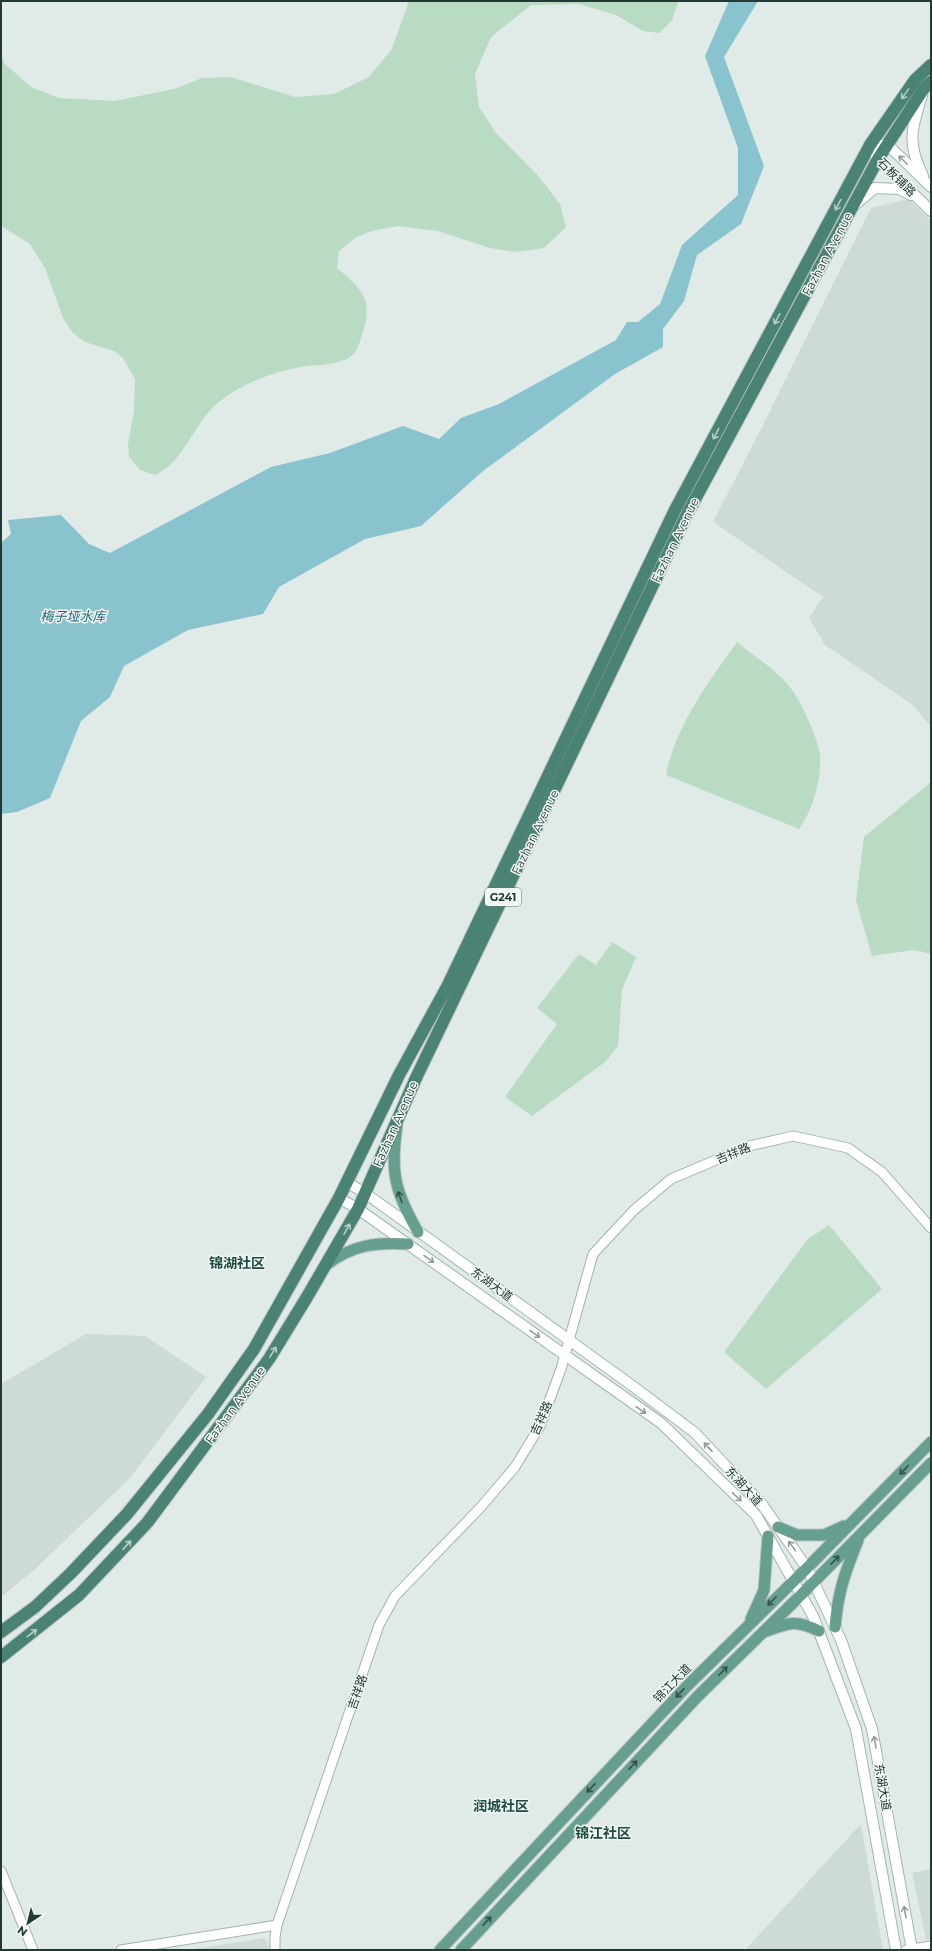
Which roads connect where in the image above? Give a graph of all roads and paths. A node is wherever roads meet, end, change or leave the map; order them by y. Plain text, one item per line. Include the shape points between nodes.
1 (931, 65) edge
2 (928, 85) edge
3 (870, 145) junction
4 (888, 145) junction
5 (878, 159) junction
6 (929, 185) edge
7 (917, 198) junction
8 (851, 210) junction
9 (931, 211) edge
10 (398, 1119) junction
11 (346, 1182) junction
12 (365, 1193) junction
13 (339, 1198) junction
14 (358, 1209) junction
15 (931, 1228) edge
16 (418, 1232) junction
17 (408, 1244) junction
18 (326, 1265) junction
19 (569, 1339) junction
20 (564, 1355) junction
21 (931, 1442) edge
22 (931, 1463) edge
23 (852, 1522) junction
24 (778, 1527) junction
25 (861, 1533) junction
26 (768, 1536) junction
27 (807, 1568) junction
28 (793, 1580) junction
29 (814, 1582) junction
30 (802, 1595) junction
31 (748, 1624) junction
32 (835, 1627) junction
33 (819, 1631) junction
34 (1, 1632) edge
35 (761, 1633) junction
36 (1, 1657) edge
37 (1, 1871) edge
38 (277, 1925) junction
39 (931, 1946) edge
40 (32, 1950) edge
41 (121, 1950) edge
42 (275, 1950) edge
43 (440, 1950) edge
44 (461, 1950) edge
45 (896, 1950) edge
46 (910, 1950) edge

1 -> 3 highway, Fazhan Avenue / G241 via 915,80
2 - 4 highway, Fazhan Avenue / G241
2 - 6 main road via 914,125 912,143 914,157
3 - 4 main road, 石板铺路
3 - 5 main road, 石板铺路
3 -> 11 highway, Fazhan Avenue / G241 via 675,510 448,985 399,1075
4 - 5 highway, Fazhan Avenue / G241
6 -> 4 main road, 石板铺路
5 - 7 main road, 石板铺路
5 - 8 highway, Fazhan Avenue / G241
7 - 8 main road via 899,189 875,188 862,197
7 - 9 main road, 石板铺路
8 - 10 highway, Fazhan Avenue / G241 via 686,516
10 - 12 highway, Fazhan Avenue / G241
16 -> 10 main road via 404,1207 395,1182 393,1154
11 - 12 main road, 东湖大道
11 - 13 highway, Fazhan Avenue / G241
12 - 14 highway, Fazhan Avenue / G241
12 - 16 main road, 东湖大道
13 - 14 main road, 东湖大道
13 - 34 highway, Fazhan Avenue / G241 via 254,1349 208,1414 122,1519 71,1573 35,1607
14 - 17 main road, 东湖大道
18 -> 14 highway, Fazhan Avenue / G241
15 - 19 street, 吉祥路 via 882,1172 848,1148 793,1136 749,1146 671,1179 634,1210 593,1254
16 - 19 main road, 东湖大道
17 - 18 main road via 368,1245 340,1254
17 -> 20 main road, 东湖大道
36 -> 18 highway, Fazhan Avenue / G241 via 78,1595 147,1523 269,1359
19 - 20 street, 吉祥路
24 -> 19 main road, 东湖大道 via 761,1503 694,1432
20 -> 26 main road, 东湖大道 via 661,1424 756,1515
20 - 38 street, 吉祥路 via 540,1426 515,1467 480,1508 395,1596 379,1625
21 -> 23 main road, 锦江大道
22 - 25 main road
23 - 24 main road via 824,1535 796,1535
23 - 27 main road, 锦江大道
27 -> 24 main road, 东湖大道
29 -> 25 main road
25 - 32 main road via 841,1584
26 - 28 main road, 东湖大道
26 - 31 main road via 764,1590
27 - 28 main road, 锦江大道
27 - 29 main road, 东湖大道
28 - 30 main road, 东湖大道
28 -> 31 main road, 锦江大道
29 - 30 main road
29 - 32 main road, 东湖大道
30 - 33 main road, 东湖大道
30 - 35 main road
31 -> 43 main road, 锦江大道
46 -> 32 main road, 东湖大道 via 872,1729
33 - 35 main road via 804,1624 787,1623
33 - 45 main road, 东湖大道 via 856,1729
44 -> 35 main road via 698,1696
37 - 40 street
38 - 41 street
38 - 42 street, 吉祥路 via 274,1937
39 - 46 street

